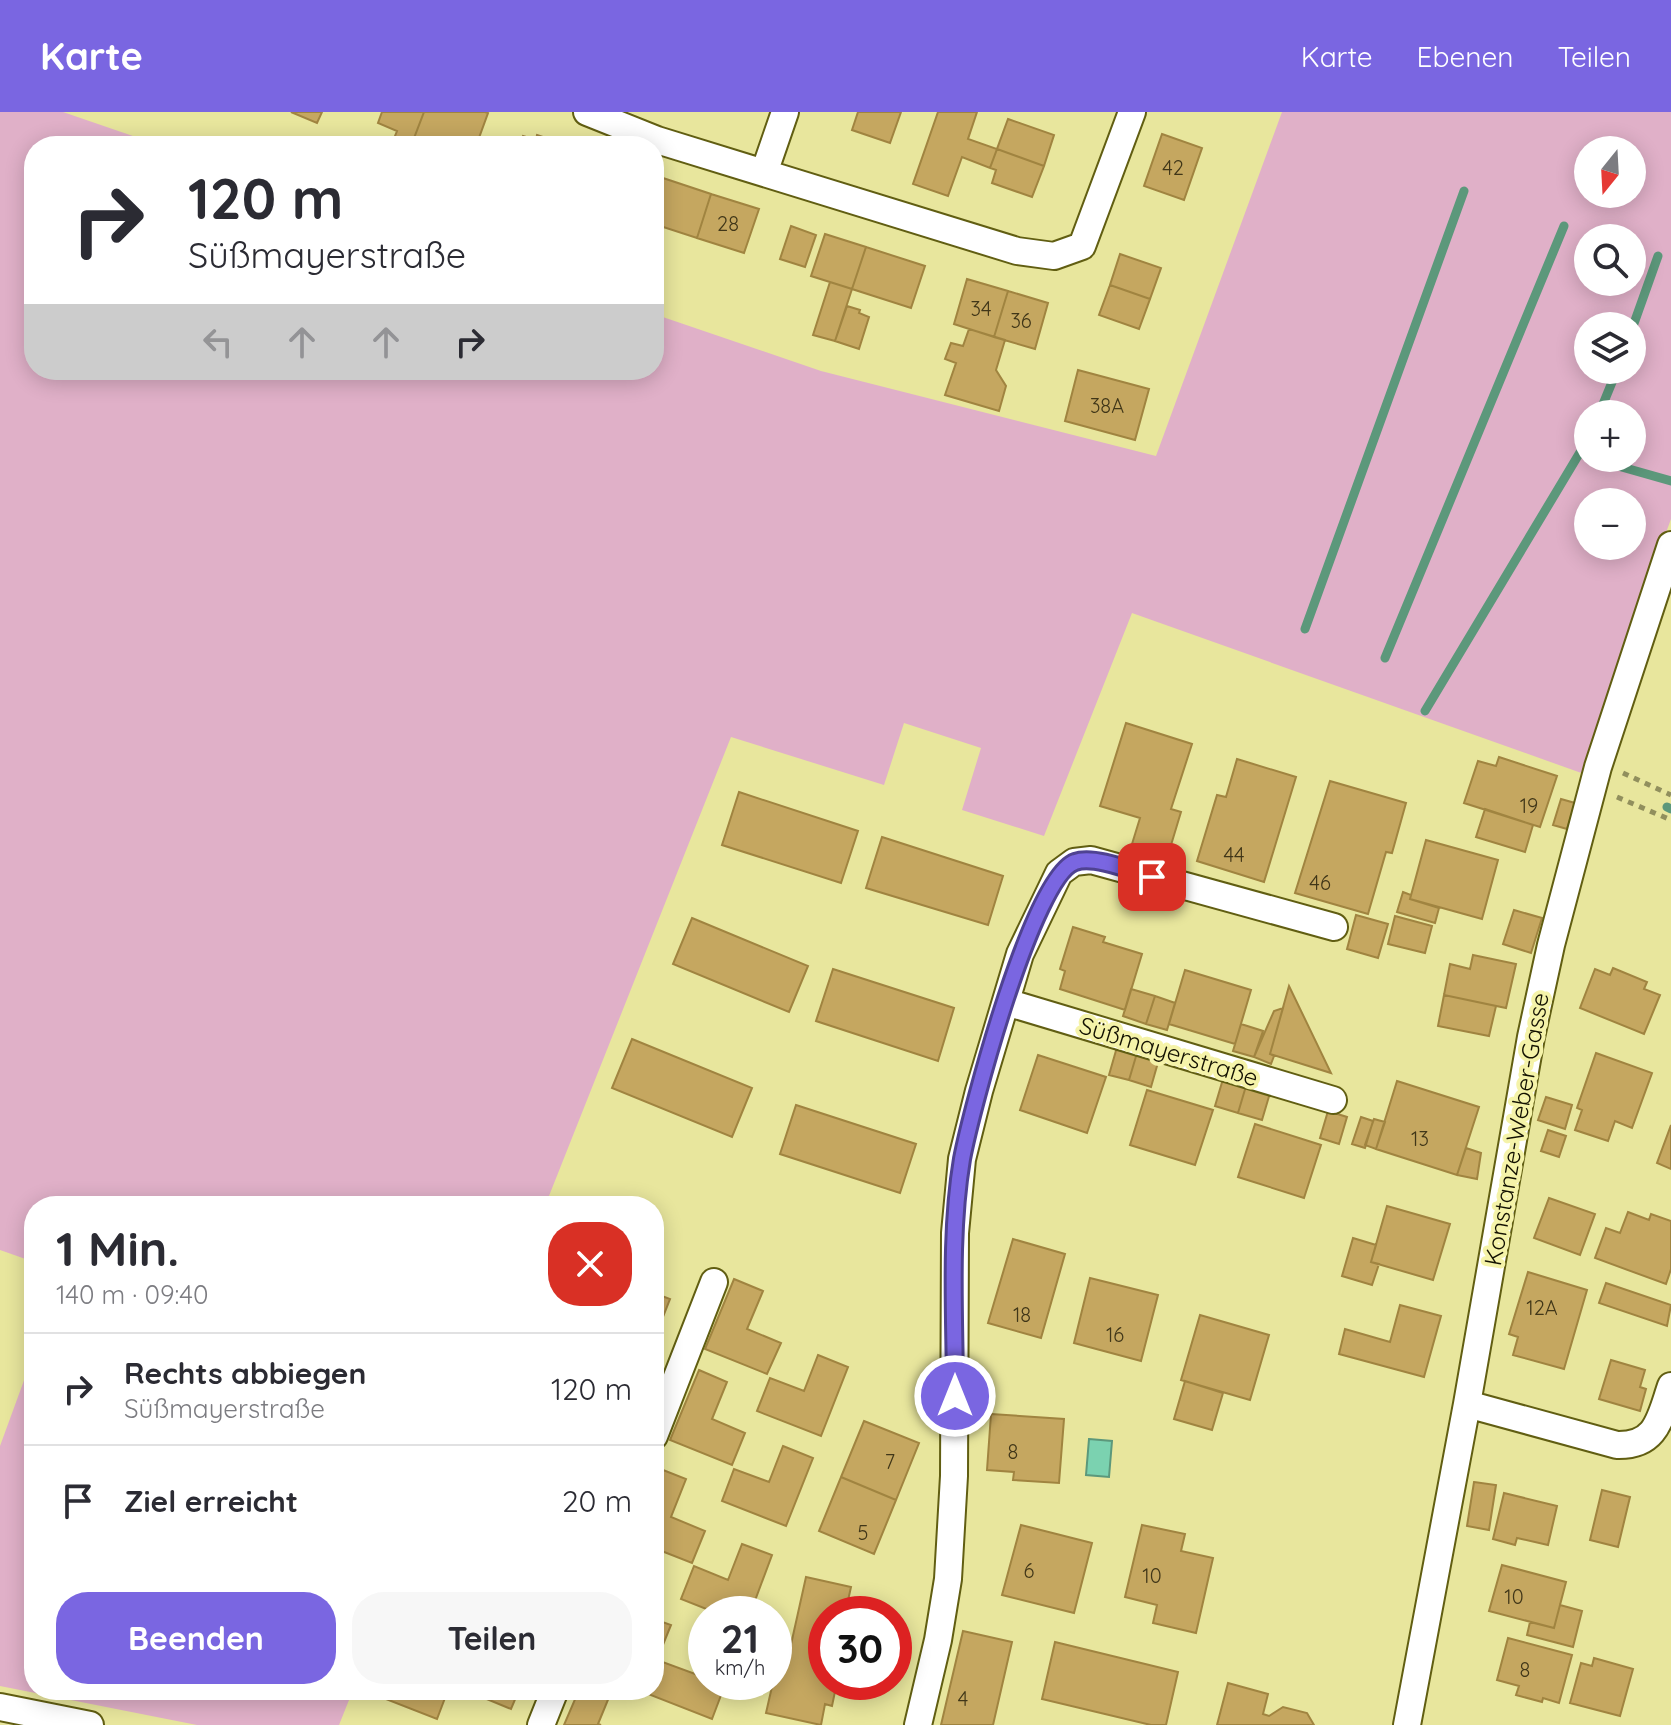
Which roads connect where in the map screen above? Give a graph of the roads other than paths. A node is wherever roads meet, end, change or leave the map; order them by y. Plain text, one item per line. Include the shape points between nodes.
1 (587, 112) edge
2 (785, 112) edge
3 (1132, 112) edge
4 (647, 136) edge
5 (664, 142) edge
6 (764, 173) junction
7 (1671, 545) edge
8 (1334, 927) dead end
9 (1006, 1002) junction
10 (1333, 1100) dead end
11 (714, 1282) dead end
12 (1671, 1386) edge
13 (1467, 1404) junction
14 (664, 1410) edge
15 (551, 1700) edge
16 (0, 1707) edge
17 (90, 1725) edge
18 (541, 1725) edge
19 (918, 1725) edge
20 (1407, 1725) edge

1 - 4 street
2 - 6 street
3 - 6 street via 1082,246 1054,256 1017,251
5 - 6 street
7 - 13 street, Konstanze-Weber-Gasse via 1598,767 1560,906 1531,1037
8 - 9 street via 1091,860 1074,862 1059,873 1033,926
9 - 10 street, Süßmayerstraße
9 - 19 street via 962,1159 955,1233 948,1579
11 - 14 street
12 - 13 street via 1659,1422 1649,1437 1634,1445 1617,1445
13 - 20 street, Konstanze-Weber-Gasse
15 - 18 street
16 - 17 street

